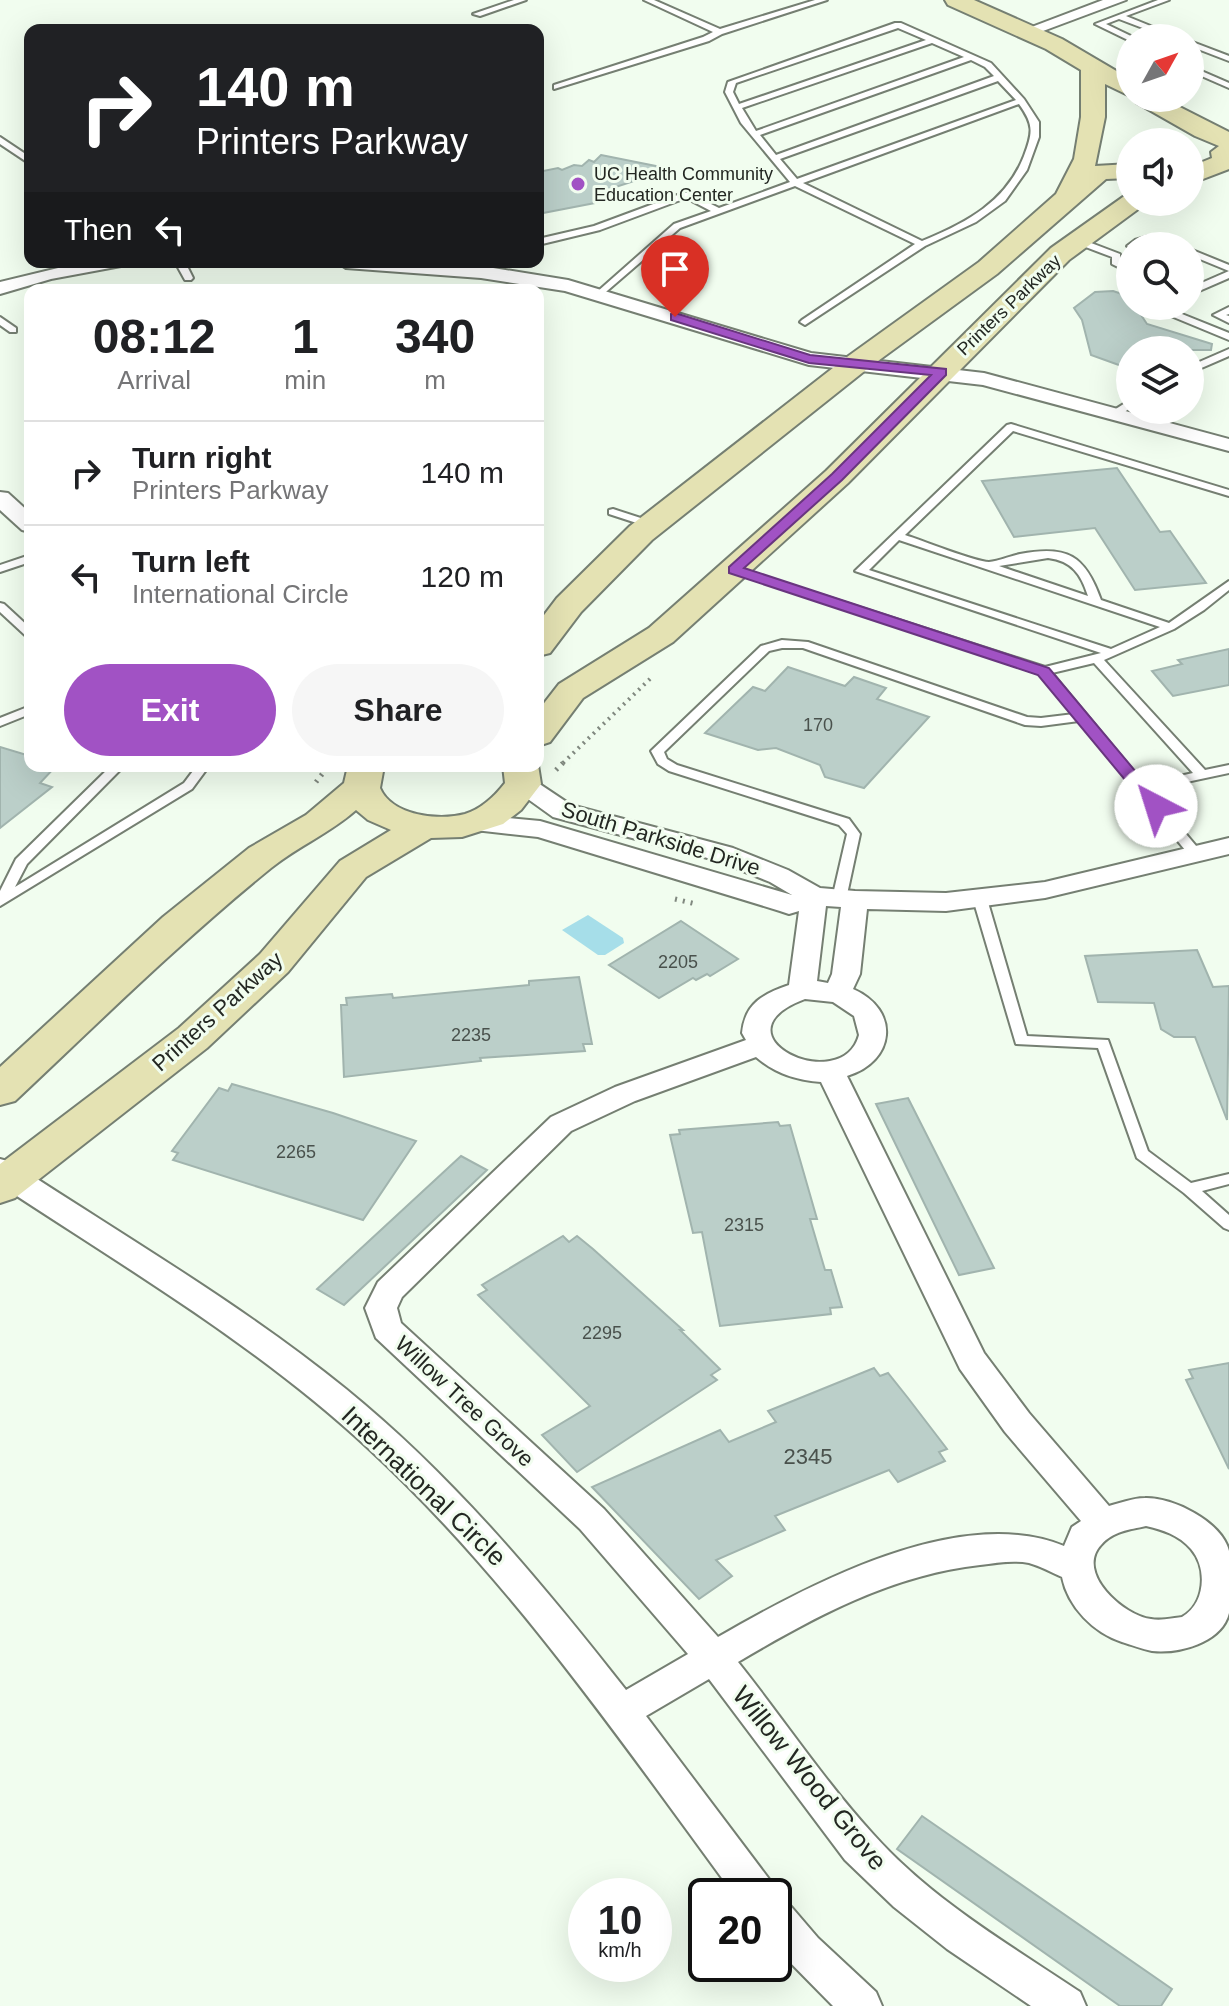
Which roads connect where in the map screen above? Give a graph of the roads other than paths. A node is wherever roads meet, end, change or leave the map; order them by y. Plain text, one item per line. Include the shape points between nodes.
1 (522, 0) edge
2 (648, 0) edge
3 (823, 0) edge
4 (1165, 0) edge
5 (969, 2) edge
6 (1118, 8) edge
7 (477, 14) dead end
8 (1149, 24) edge
9 (1029, 31) junction
10 (719, 32) junction
11 (1116, 32) edge
12 (934, 40) junction
13 (1204, 49) edge
14 (973, 57) junction
15 (1229, 59) edge
16 (1093, 66) junction
17 (1204, 74) edge
18 (1000, 77) junction
19 (1116, 80) edge
20 (1229, 86) edge
21 (557, 87) dead end
22 (1021, 101) junction
23 (737, 107) junction
24 (1170, 112) edge
25 (755, 134) junction
26 (0, 140) edge
27 (1227, 147) edge
28 (1204, 151) edge
29 (24, 157) edge
30 (775, 158) junction
31 (1204, 170) edge
32 (1116, 171) edge
33 (795, 183) junction
34 (1067, 198) junction
35 (719, 211) junction
36 (1116, 214) edge
37 (544, 241) edge
38 (1078, 241) junction
39 (922, 244) junction
40 (1116, 256) edge
41 (1204, 258) edge
42 (81, 268) edge
43 (183, 268) edge
44 (472, 268) edge
45 (1229, 268) edge
46 (1229, 274) edge
47 (188, 278) dead end
48 (1204, 286) edge
49 (0, 288) edge
50 (600, 294) junction
51 (1229, 310) edge
52 (0, 320) edge
53 (1188, 320) edge
54 (1229, 320) edge
55 (805, 322) dead end
56 (13, 330) dead end
57 (1229, 337) edge
58 (1229, 352) edge
59 (809, 359) junction
60 (857, 363) junction
61 (1204, 364) edge
62 (941, 372) junction
63 (824, 390) junction
64 (1116, 408) edge
65 (1167, 424) edge
66 (1229, 445) edge
67 (1229, 493) edge
68 (0, 498) edge
69 (613, 512) dead end
70 (24, 520) edge
71 (652, 525) junction
72 (897, 536) junction
73 (24, 560) edge
74 (986, 566) junction
75 (0, 569) edge
76 (734, 570) junction
77 (1229, 584) edge
78 (1096, 602) junction
79 (0, 606) edge
80 (1170, 627) junction
81 (24, 628) edge
82 (544, 638) edge
83 (1113, 653) junction
84 (1097, 659) junction
85 (1044, 671) junction
86 (24, 712) edge
87 (1082, 717) junction
88 (0, 722) edge
89 (544, 727) edge
90 (1229, 769) edge
91 (112, 772) edge
92 (198, 772) edge
93 (522, 775) edge
94 (1202, 775) junction
95 (364, 777) edge
96 (1141, 788) junction
97 (475, 823) junction
98 (425, 826) junction
99 (1229, 846) edge
100 (1195, 853) junction
101 (836, 899) junction
102 (980, 899) junction
103 (1, 901) edge
104 (802, 990) junction
105 (837, 994) junction
106 (759, 1046) junction
107 (830, 1071) junction
108 (0, 1091) edge
109 (4, 1178) edge
110 (1229, 1179) edge
111 (1189, 1189) junction
112 (1229, 1224) edge
113 (1101, 1521) junction
114 (1226, 1563) edge
115 (1075, 1567) junction
116 (715, 1659) junction
117 (623, 1711) junction
118 (745, 1878) edge
119 (792, 1938) edge
120 (862, 2006) edge
121 (1066, 2006) edge

1 - 7 lane
2 - 10 lane
3 - 10 lane
4 - 6 lane
5 - 9 main road
6 - 8 lane
6 - 9 street
6 - 11 lane via 1099,24
9 - 16 main road
10 - 21 lane
12 - 14 lane
12 - 23 lane
12 - 23 lane via 898,25 777,66 732,82 729,92
13 - 15 lane
14 - 18 lane
14 - 25 lane
16 - 19 main road
16 - 34 main road, Printers Parkway via 1086,159
17 - 20 lane
18 - 22 lane
18 - 30 lane
22 - 33 lane
22 - 39 lane via 1035,122 1035,135 1014,188 986,214
23 - 25 lane
24 - 27 main road
25 - 30 lane
26 - 29 lane
27 - 28 main road
27 - 31 main road via 1225,162
30 - 33 lane
32 - 34 main road, Printers Parkway via 1100,172
33 - 35 lane
33 - 39 lane
34 - 60 main road, Printers Parkway via 988,268
35 - 37 lane via 686,195 597,228
35 - 50 lane via 677,226
36 - 38 main road, Printers Parkway
38 - 40 lane
38 - 62 main road, Printers Parkway
39 - 55 lane
41 - 45 lane
42 - 49 street
43 - 47 lane
44 - 50 street
46 - 48 lane
50 - 59 street
51 - 54 lane via 1218,315
52 - 56 lane
53 - 57 lane
58 - 61 lane
59 - 60 street
59 - 63 street
60 - 62 street
60 - 63 main road, Printers Parkway
62 - 64 street
62 - 76 main road, Printers Parkway
63 - 71 main road, Printers Parkway
65 - 66 street
67 - 72 lane via 1011,427
68 - 70 street
69 - 71 lane
71 - 82 main road, Printers Parkway via 569,605
72 - 74 lane
72 - 83 lane via 861,571
73 - 75 lane
74 - 78 lane
74 - 78 lane via 1033,556 1066,558 1085,574
76 - 85 lane
76 - 89 main road, Printers Parkway via 661,635 571,691
77 - 80 lane
78 - 80 lane
79 - 81 lane
80 - 83 lane
83 - 84 lane
84 - 85 lane
84 - 94 lane
85 - 87 lane
86 - 88 lane
87 - 96 lane
87 - 101 lane via 1025,721 804,644 765,648 657,751 673,768 844,822 854,834
90 - 94 lane
91 - 103 lane via 21,862
92 - 103 lane via 188,786
93 - 97 main road, South Parkside Drive via 507,806
93 - 101 street, South Parkside Drive via 562,811 724,854
94 - 96 lane
95 - 98 main road, South Parkside Drive via 371,806
95 - 108 main road via 319,823 262,856 177,926
96 - 100 lane
97 - 98 main road, South Parkside Drive
97 - 101 street, South Parkside Drive via 540,829 789,905
98 - 109 main road, Printers Parkway via 353,869 274,963 193,1038
99 - 100 street, South Parkside Drive
100 - 102 street, South Parkside Drive via 1073,884
101 - 102 street, South Parkside Drive
101 - 104 street
101 - 105 street via 846,974
102 - 111 lane via 1021,1041 1103,1043 1142,1154
104 - 105 street
104 - 106 street via 767,1003 755,1018
105 - 107 street via 867,1013 874,1042 850,1065
106 - 107 street via 792,1068
106 - 116 street, Willow Tree Grove via 625,1094 561,1124 389,1290 381,1308 387,1329 592,1519
107 - 113 street via 971,1360 997,1401
109 - 117 street, International Circle via 248,1329 379,1437 515,1576
110 - 111 lane
111 - 112 lane
113 - 114 street via 1121,1513 1170,1517 1193,1528
113 - 115 street via 1077,1548
114 - 115 street via 1223,1602 1212,1618 1175,1636 1129,1630 1099,1612 1080,1585
115 - 116 street via 1029,1548 923,1557 866,1578
116 - 117 street
116 - 121 street, Willow Wood Grove via 859,1847 961,1936
117 - 118 street, International Circle
119 - 120 street

